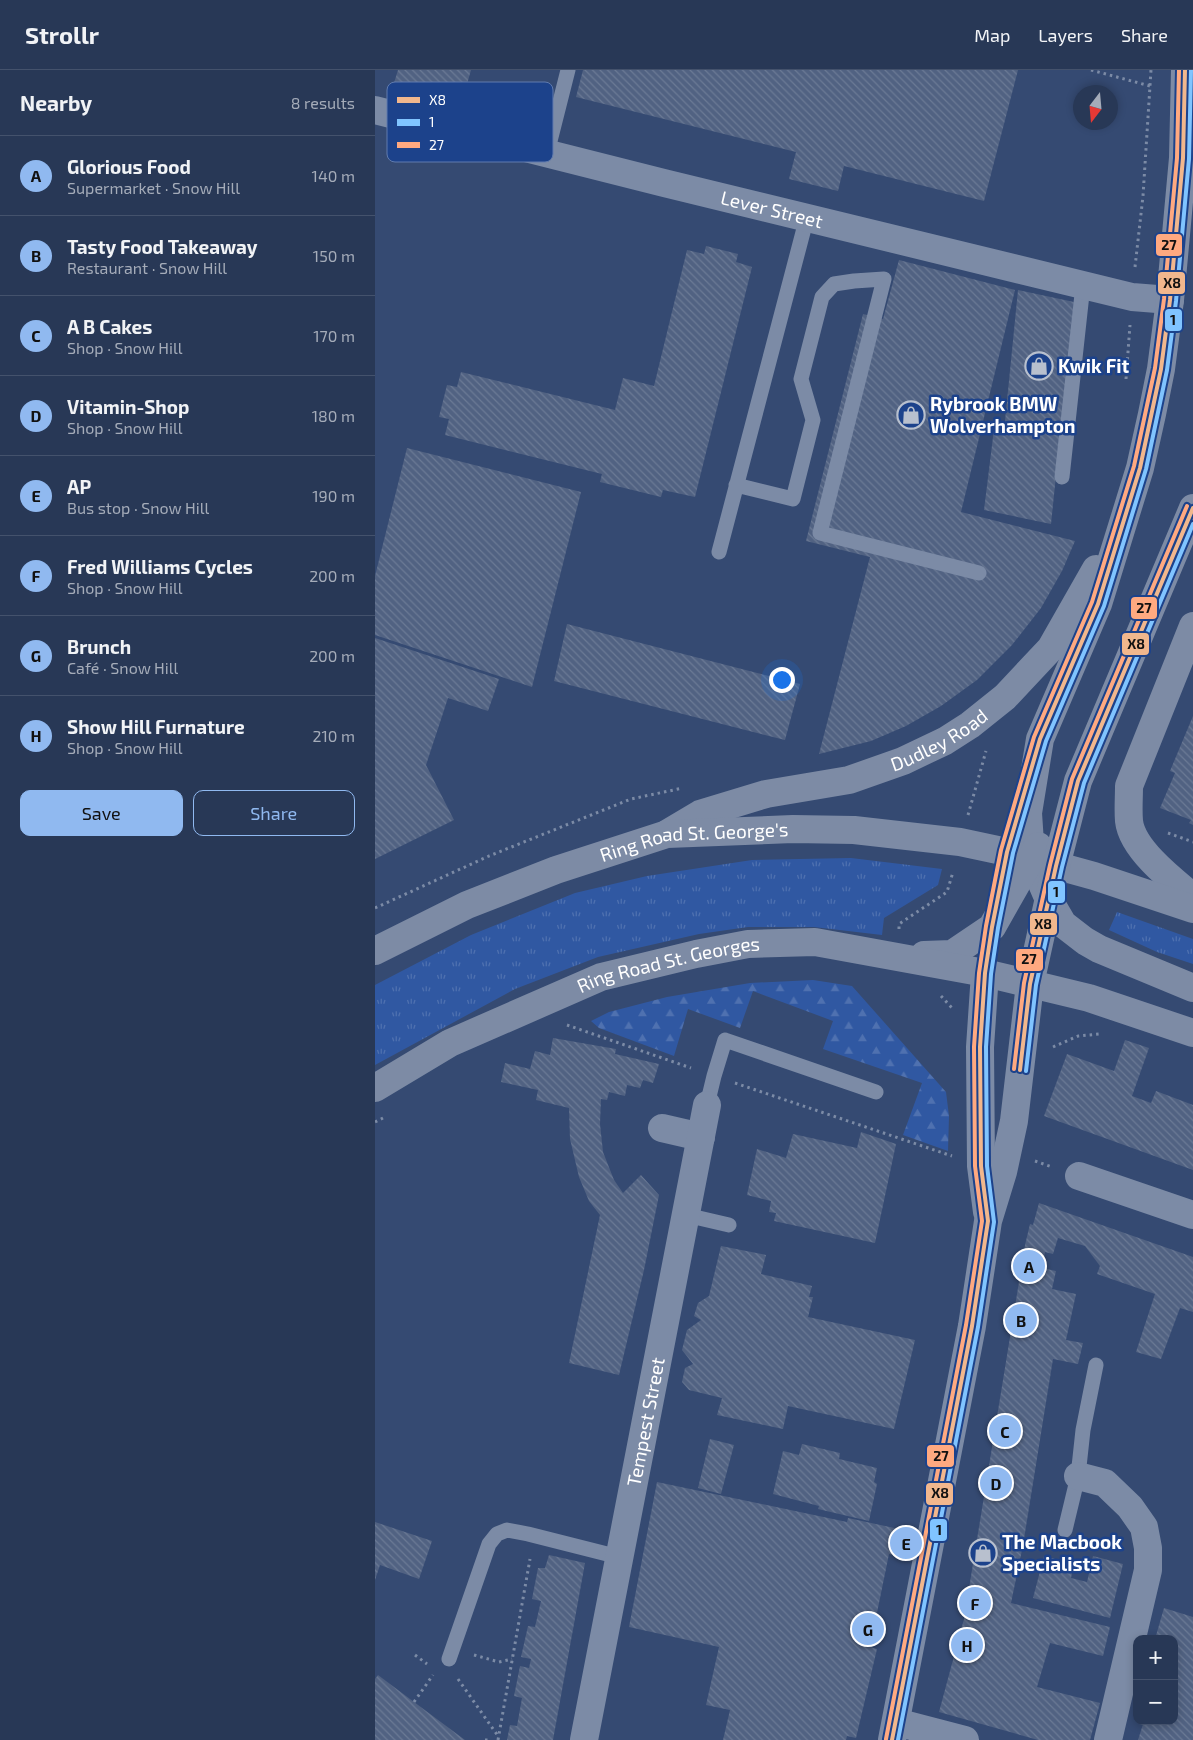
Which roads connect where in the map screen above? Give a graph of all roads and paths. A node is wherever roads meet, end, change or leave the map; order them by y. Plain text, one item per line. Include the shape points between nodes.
1 (568, 70) edge
2 (1091, 70) edge
3 (1151, 70) edge
4 (1185, 70) edge
5 (1150, 86) junction
6 (553, 129) edge
7 (553, 154) edge
8 (1188, 168) edge
9 (807, 217) junction
10 (1083, 285) junction
11 (1132, 297) junction
12 (1170, 300) junction
13 (1126, 385) dead end
14 (1062, 477) dead end
15 (736, 485) junction
16 (1193, 508) edge
17 (1121, 524) junction
18 (719, 552) dead end
19 (979, 573) dead end
20 (1193, 626) edge
21 (1166, 832) dead end
22 (667, 834) junction
23 (1193, 842) edge
24 (1031, 859) junction
25 (1193, 897) edge
26 (1049, 900) junction
27 (375, 903) edge
28 (381, 905) dead end
29 (1193, 909) edge
30 (992, 927) junction
31 (375, 951) edge
32 (895, 955) junction
33 (985, 972) junction
34 (1029, 984) junction
35 (1193, 988) edge
36 (559, 1022) dead end
37 (1193, 1033) edge
38 (1078, 1036) dead end
39 (1048, 1055) dead end
40 (714, 1076) junction
41 (375, 1088) edge
42 (875, 1092) dead end
43 (707, 1104) joint
44 (662, 1128) dead end
45 (701, 1137) junction
46 (981, 1166) junction
47 (1079, 1176) dead end
48 (687, 1215) junction
49 (1193, 1215) edge
50 (988, 1221) junction
51 (729, 1225) dead end
52 (1096, 1365) dead end
53 (1078, 1476) junction
54 (1065, 1530) dead end
55 (534, 1536) junction
56 (619, 1557) junction
57 (451, 1653) joint
58 (415, 1655) dead end
59 (512, 1659) junction
60 (429, 1666) dead end
61 (436, 1670) dead end
62 (456, 1675) dead end
63 (414, 1702) dead end
64 (894, 1731) edge
65 (498, 1738) edge
66 (485, 1740) edge
67 (490, 1740) edge
68 (584, 1740) edge
69 (965, 1740) edge
70 (1108, 1740) edge

1 - 6 lane
2 - 5 path
3 - 5 path
4 - 8 highway
5 - 11 path
7 - 9 street, Lever Street
8 - 12 highway
9 - 10 street, Lever Street
9 - 15 lane
10 - 11 street, Lever Street
10 - 14 lane
11 - 12 street, Lever Street
11 - 13 path
12 - 17 highway via 1152,414 1140,468
15 - 18 lane
15 - 19 lane via 793,499 813,420 801,379 822,297 834,284 884,279 820,533
16 - 24 highway via 1078,781
17 - 22 highway, Dudley Road via 1051,648 1005,697 970,725 911,757 849,780 766,794 701,814
17 - 24 highway via 1098,604 1040,740 1028,813
20 - 25 highway via 1129,786 1129,823 1141,849
21 - 23 path
22 - 24 highway, Ring Road St. George's via 854,830 960,842
22 - 31 highway, Ring Road St. George's via 556,870 476,902
24 - 26 highway
24 - 29 highway, Ring Road St. George's
24 - 30 highway
26 - 34 highway
26 - 35 highway via 1063,924 1085,941
27 - 28 path
30 - 32 highway via 952,954
30 - 33 highway
32 - 33 highway, Ring Road St. Georges
32 - 41 highway, Ring Road St. Georges via 815,942 748,944 601,977 450,1043
33 - 34 highway, Ring Road St. Georges
33 - 46 street via 980,1046
34 - 37 highway, Ring Road St. Georges via 1089,998
34 - 50 street via 1014,1122
36 - 40 path
38 - 39 path via 1053,1047
40 - 42 lane via 725,1040
40 - 43 lane
40 - 46 path
43 - 45 street, Tempest Street
44 - 45 street
45 - 48 street, Tempest Street
46 - 50 street
47 - 49 street
48 - 51 lane
48 - 56 street, Tempest Street
50 - 64 street via 973,1326
52 - 53 lane
53 - 54 lane
53 - 70 street via 1105,1484 1129,1507 1144,1527 1147,1548 1148,1570
55 - 56 lane
55 - 57 lane via 507,1530 497,1534 489,1544
55 - 59 path
56 - 68 street, Tempest Street
57 - 59 path via 499,1662
58 - 60 path
59 - 65 path
61 - 63 path
62 - 65 path
64 - 69 street
66 - 67 path

